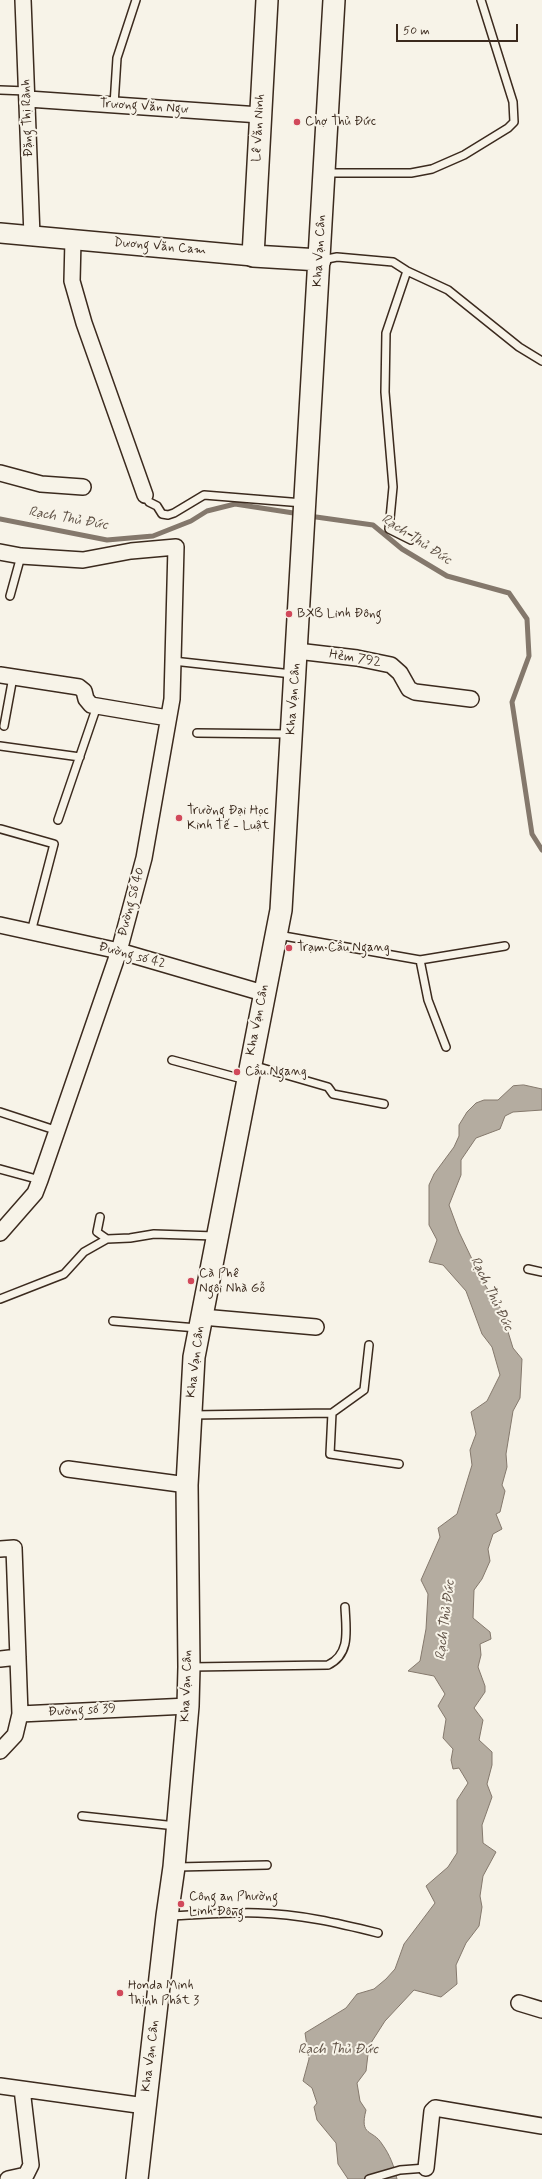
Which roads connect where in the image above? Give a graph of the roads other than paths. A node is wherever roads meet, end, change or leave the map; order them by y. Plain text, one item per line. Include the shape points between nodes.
1 (23, 0) edge
2 (136, 0) edge
3 (267, 0) edge
4 (334, 0) edge
5 (481, 0) edge
6 (0, 90) edge
7 (28, 95) junction
8 (114, 105) junction
9 (260, 115) junction
10 (325, 173) junction
11 (0, 233) edge
12 (32, 236) junction
13 (74, 240) junction
14 (253, 256) junction
15 (320, 260) junction
16 (407, 271) junction
17 (542, 361) edge
18 (0, 473) edge
19 (83, 487) dead end
20 (145, 495) joint
21 (304, 503) junction
22 (411, 540) dead end
23 (0, 552) edge
24 (21, 556) junction
25 (10, 596) dead end
26 (297, 651) junction
27 (173, 662) junction
28 (295, 674) junction
29 (6, 676) edge
30 (471, 699) dead end
31 (97, 706) junction
32 (168, 718) junction
33 (4, 726) dead end
34 (197, 733) dead end
35 (291, 734) junction
36 (0, 746) edge
37 (80, 757) junction
38 (58, 820) dead end
39 (1, 829) dead end
40 (0, 925) edge
41 (31, 932) junction
42 (275, 934) junction
43 (505, 946) dead end
44 (118, 951) junction
45 (420, 960) junction
46 (263, 993) junction
47 (446, 1047) dead end
48 (172, 1060) dead end
49 (248, 1072) junction
50 (384, 1104) dead end
51 (0, 1112) edge
52 (58, 1131) junction
53 (0, 1169) edge
54 (40, 1180) junction
55 (100, 1217) dead end
56 (0, 1233) edge
57 (217, 1236) junction
58 (107, 1239) junction
59 (528, 1269) dead end
60 (542, 1272) edge
61 (0, 1299) edge
62 (113, 1321) dead end
63 (200, 1323) junction
64 (316, 1327) dead end
65 (369, 1345) dead end
66 (332, 1413) junction
67 (190, 1415) junction
68 (399, 1464) dead end
69 (68, 1469) dead end
70 (187, 1485) junction
71 (0, 1549) edge
72 (346, 1607) dead end
73 (18, 1657) junction
74 (0, 1659) edge
75 (189, 1667) junction
76 (188, 1706) junction
77 (20, 1714) junction
78 (0, 1751) edge
79 (82, 1816) dead end
80 (178, 1826) junction
81 (266, 1865) dead end
82 (174, 1868) junction
83 (167, 1916) junction
84 (378, 1933) dead end
85 (519, 2003) dead end
86 (542, 2010) edge
87 (0, 2086) edge
88 (22, 2089) junction
89 (145, 2106) junction
90 (542, 2126) edge
91 (426, 2168) joint
92 (8, 2179) edge
93 (137, 2179) edge
94 (369, 2179) edge

1 - 7 street, Đặng Thị Rành
2 - 8 lane via 117,58
3 - 9 main road, Lê Văn Ninh
4 - 10 main road, Kha Vạn Cân
5 - 10 lane via 513,102 514,122 464,156 432,169 410,173
6 - 7 lane
7 - 8 street, Trương Văn Ngư
7 - 12 street, Đặng Thị Rành
8 - 9 street, Trương Văn Ngư
9 - 14 main road, Lê Văn Ninh
10 - 15 main road, Kha Vạn Cân
11 - 12 street, Dương Văn Cam
12 - 13 street, Dương Văn Cam
13 - 14 street, Dương Văn Cam
13 - 20 street via 72,281 84,323
14 - 15 main road, Dương Văn Cam
15 - 16 lane via 337,257 393,262
15 - 21 main road, Kha Vạn Cân
16 - 17 lane via 448,290 519,347
16 - 22 lane via 386,333 385,392 393,487 389,529
18 - 19 street via 41,484
20 - 21 lane via 162,514 168,515 204,495
21 - 26 main road, Kha Vạn Cân
23 - 24 street
24 - 25 lane
24 - 27 street, Đường Số 40 via 83,560 131,551 176,547
26 - 28 main road, Kha Vạn Cân
26 - 30 street, Hẻm 792 via 391,665 400,673 409,689 415,692
27 - 28 lane
27 - 32 street, Đường Số 40 via 172,699
28 - 35 main road, Kha Vạn Cân
29 - 31 street via 79,687 84,691 88,703
29 - 33 lane
31 - 32 street
31 - 37 lane
32 - 44 street, Đường Số 40 via 144,858
34 - 35 lane
35 - 42 main road, Kha Vạn Cân via 280,910
36 - 37 lane
37 - 38 lane
39 - 41 lane via 54,844
40 - 41 street, Đường số 42
41 - 44 street, Đường số 42
42 - 45 lane
42 - 46 main road, Kha Vạn Cân
43 - 45 lane
44 - 46 street, Đường số 42
44 - 52 street, Đường Số 40
45 - 47 lane via 428,1000
46 - 49 main road, Kha Vạn Cân
48 - 49 lane
49 - 50 lane via 328,1087 333,1094
49 - 57 main road, Kha Vạn Cân
51 - 52 lane
52 - 54 street, Đường Số 40
53 - 54 lane
54 - 56 street, Đường Số 40 via 35,1193
55 - 58 lane via 97,1232
57 - 58 lane via 154,1234
57 - 63 main road, Kha Vạn Cân
58 - 61 lane via 84,1252 64,1274
59 - 60 lane
62 - 63 lane
63 - 64 street
63 - 67 main road, Kha Vạn Cân via 194,1357
65 - 66 lane via 364,1390
66 - 67 lane
66 - 68 lane via 330,1454
67 - 70 main road, Kha Vạn Cân
69 - 70 street
70 - 75 main road, Kha Vạn Cân
71 - 73 street via 14,1548
72 - 75 lane via 346,1644 343,1654 328,1665
73 - 74 street
73 - 77 street
75 - 76 main road, Kha Vạn Cân
76 - 77 street, Đường số 39
76 - 80 main road, Kha Vạn Cân
77 - 78 street via 15,1736
79 - 80 lane
80 - 82 main road, Kha Vạn Cân
81 - 82 lane
82 - 83 main road, Kha Vạn Cân
83 - 84 lane via 282,1914 341,1923
83 - 89 main road, Kha Vạn Cân
85 - 86 street
87 - 88 street
88 - 89 street
88 - 92 street via 31,2165 26,2175
89 - 93 main road, Kha Vạn Cân
90 - 91 street via 436,2108 432,2111
91 - 94 lane via 400,2170

